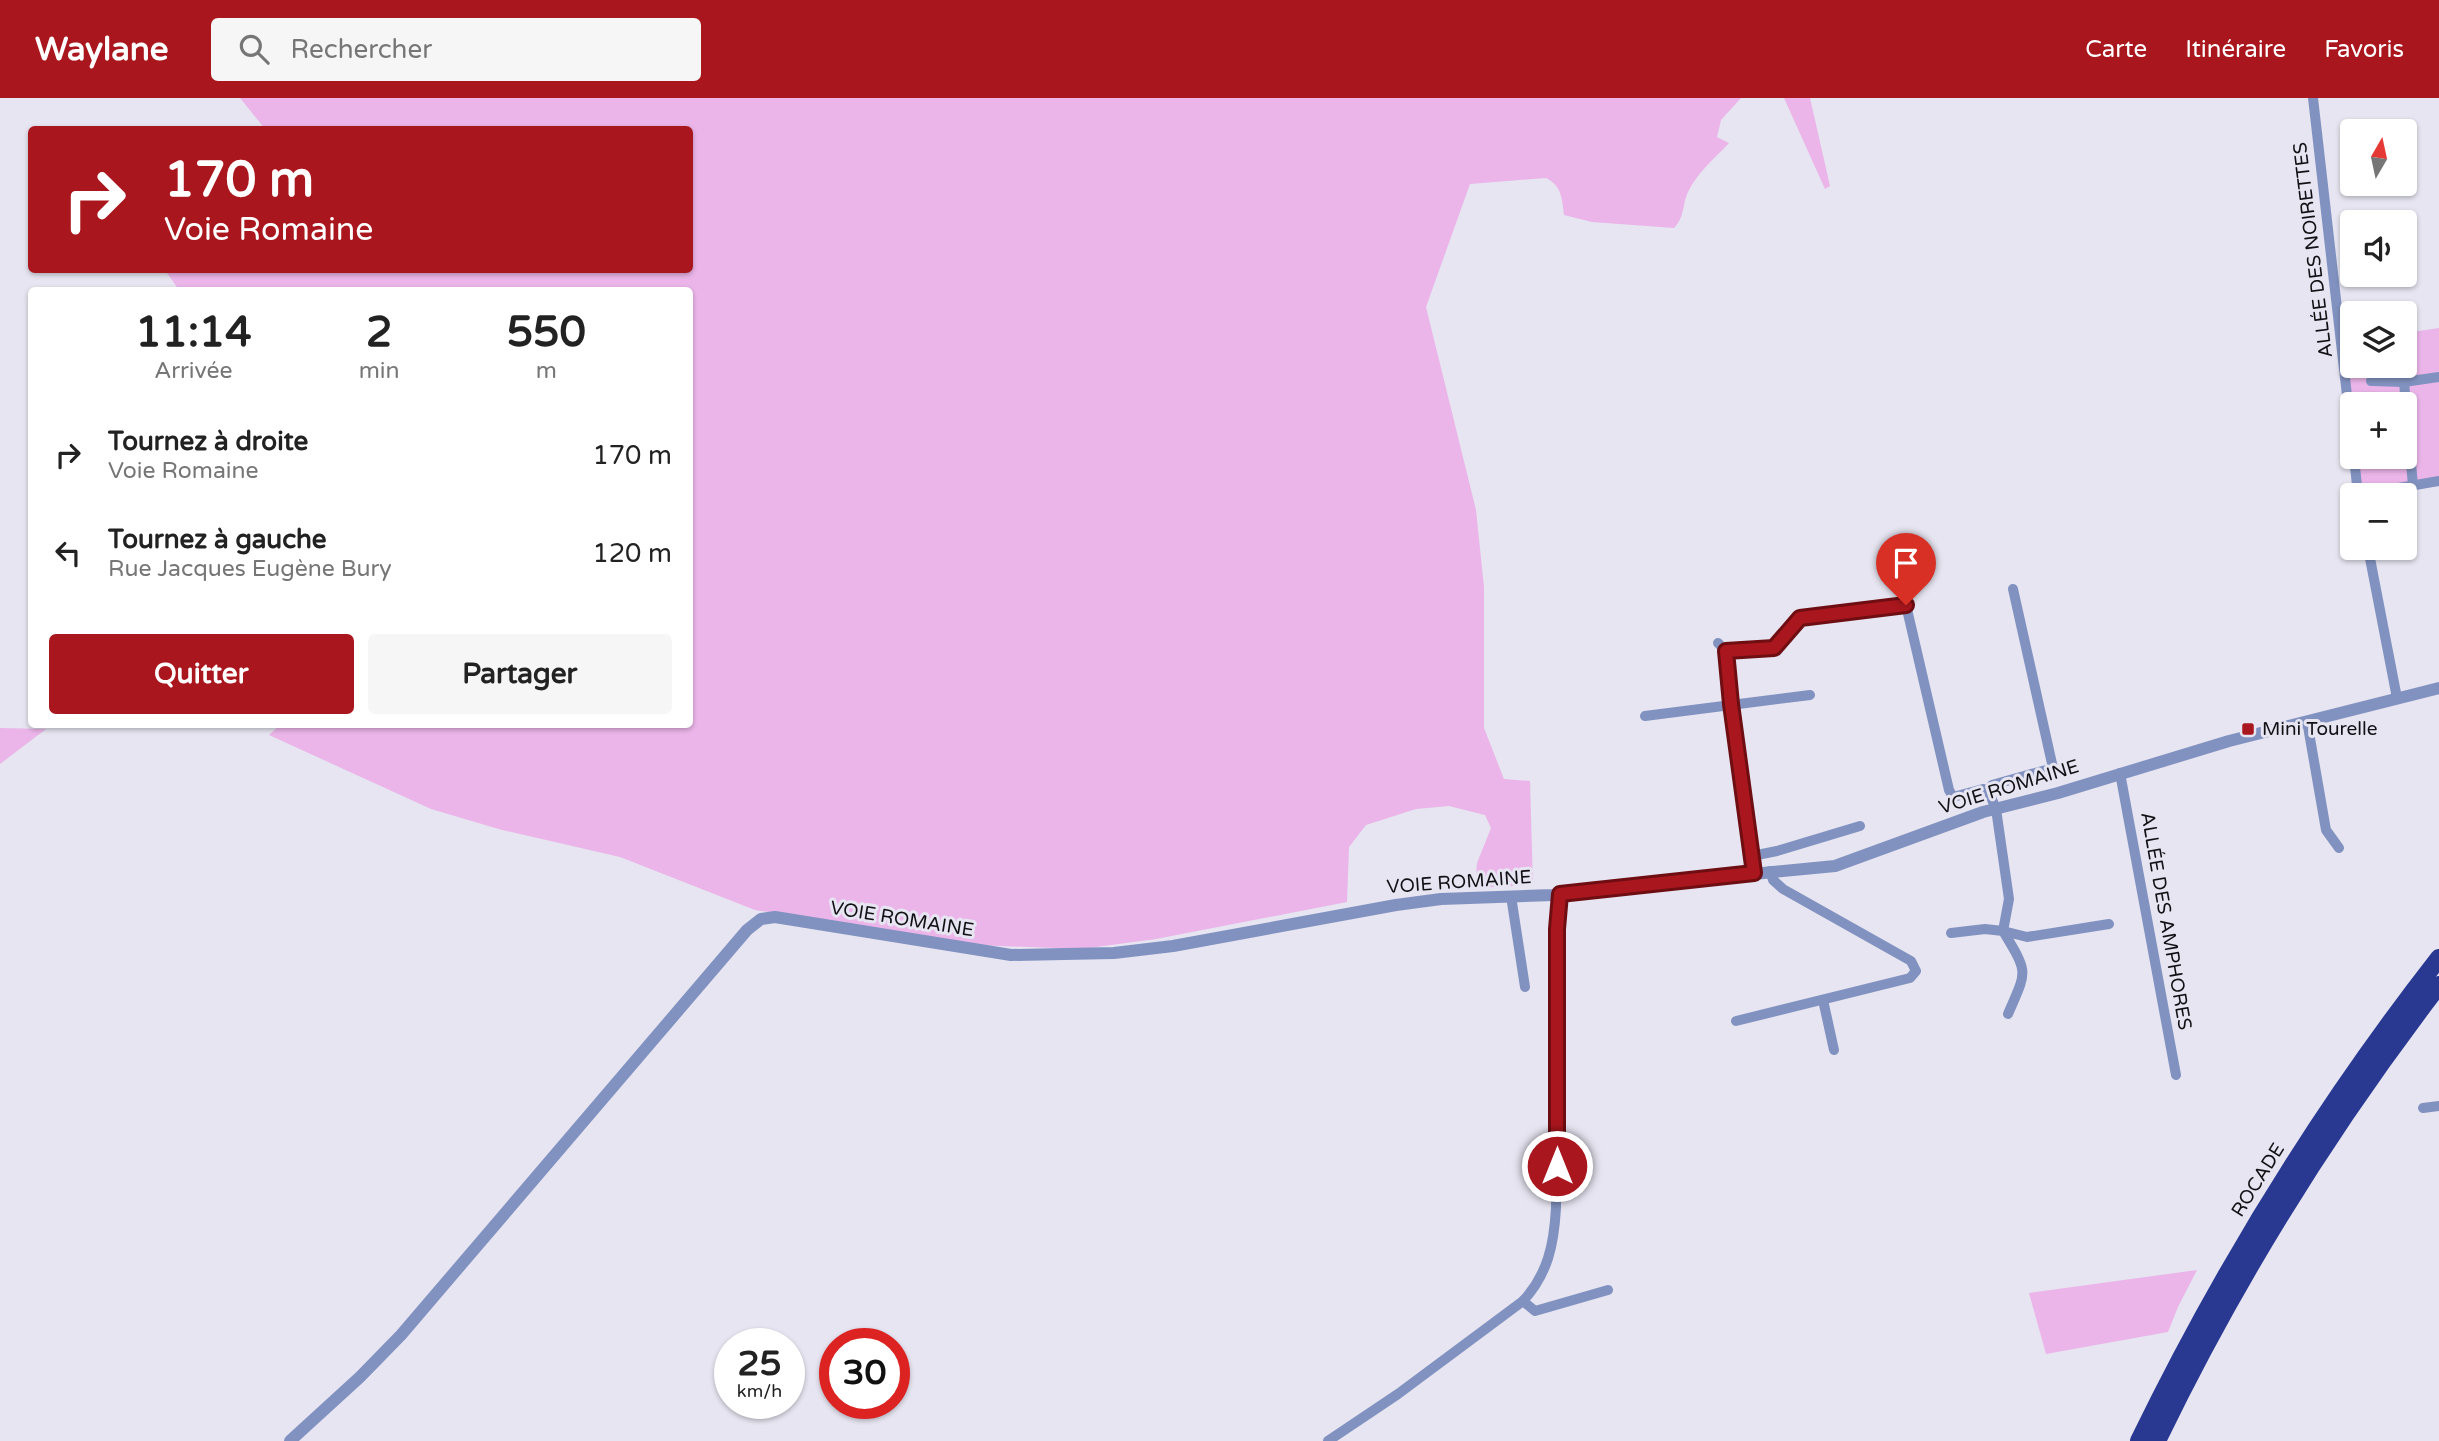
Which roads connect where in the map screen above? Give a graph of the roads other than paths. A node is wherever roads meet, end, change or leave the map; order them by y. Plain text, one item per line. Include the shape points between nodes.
1 (2313, 98) edge
2 (2439, 377) edge
3 (2371, 381) dead end
4 (2404, 382) junction
5 (2347, 392) edge
6 (2439, 481) edge
7 (2413, 483) edge
8 (2417, 485) edge
9 (2370, 560) edge
10 (2013, 589) dead end
11 (2439, 688) edge
12 (1810, 695) dead end
13 (2397, 698) junction
14 (1731, 704) junction
15 (1645, 716) dead end
16 (2307, 721) junction
17 (2120, 773) junction
18 (1988, 790) junction
19 (1996, 809) junction
20 (1860, 826) dead end
21 (2339, 848) dead end
22 (1752, 856) junction
23 (1770, 871) junction
24 (1754, 873) junction
25 (1560, 894) junction
26 (1511, 896) junction
27 (2109, 925) dead end
28 (2003, 932) junction
29 (1951, 933) dead end
30 (2439, 958) edge
31 (2439, 985) edge
32 (1525, 987) dead end
33 (1823, 1000) junction
34 (2008, 1014) dead end
35 (1736, 1021) dead end
36 (1834, 1050) dead end
37 (2176, 1075) dead end
38 (2439, 1106) edge
39 (2423, 1108) dead end
40 (1608, 1290) dead end
41 (1523, 1301) junction
42 (1331, 1440) edge
43 (290, 1441) edge
44 (2138, 1441) edge
45 (2157, 1441) edge

1 - 5 street, ALLÉE DES NOIRETTES
2 - 4 street
3 - 4 street
4 - 7 street
6 - 8 street
9 - 13 street
10 - 18 street via 2053,768
11 - 13 street, VOIE ROMAINE
12 - 14 street
13 - 16 street, VOIE ROMAINE
14 - 15 street
14 - 18 street via 1722,647 1774,648 1800,618 1906,605 1950,790 1954,797
14 - 22 street
16 - 17 street, VOIE ROMAINE
16 - 21 street via 2326,830
17 - 19 street, VOIE ROMAINE
17 - 37 street, ALLÉE DES AMPHORES
18 - 19 street
19 - 23 street, VOIE ROMAINE via 1854,861
19 - 28 street via 2008,899
20 - 22 street
22 - 24 street
23 - 24 street, VOIE ROMAINE
23 - 33 street via 1783,889 1910,961 1916,971 1910,978
24 - 25 street, VOIE ROMAINE
25 - 26 street, VOIE ROMAINE
25 - 41 street via 1554,1241 1537,1286
26 - 32 street
26 - 43 street, VOIE ROMAINE via 1405,904 1173,946 1067,955 1011,955 775,917 756,922 401,1335
27 - 28 street via 2027,937
28 - 29 street
28 - 34 street via 2022,962 2024,977
30 - 44 highway, ROCADE via 2353,1074 2274,1193 2208,1306
31 - 45 highway via 2288,1202 2222,1314
33 - 35 street
33 - 36 street
38 - 39 street
40 - 41 street via 1535,1311
41 - 42 street

